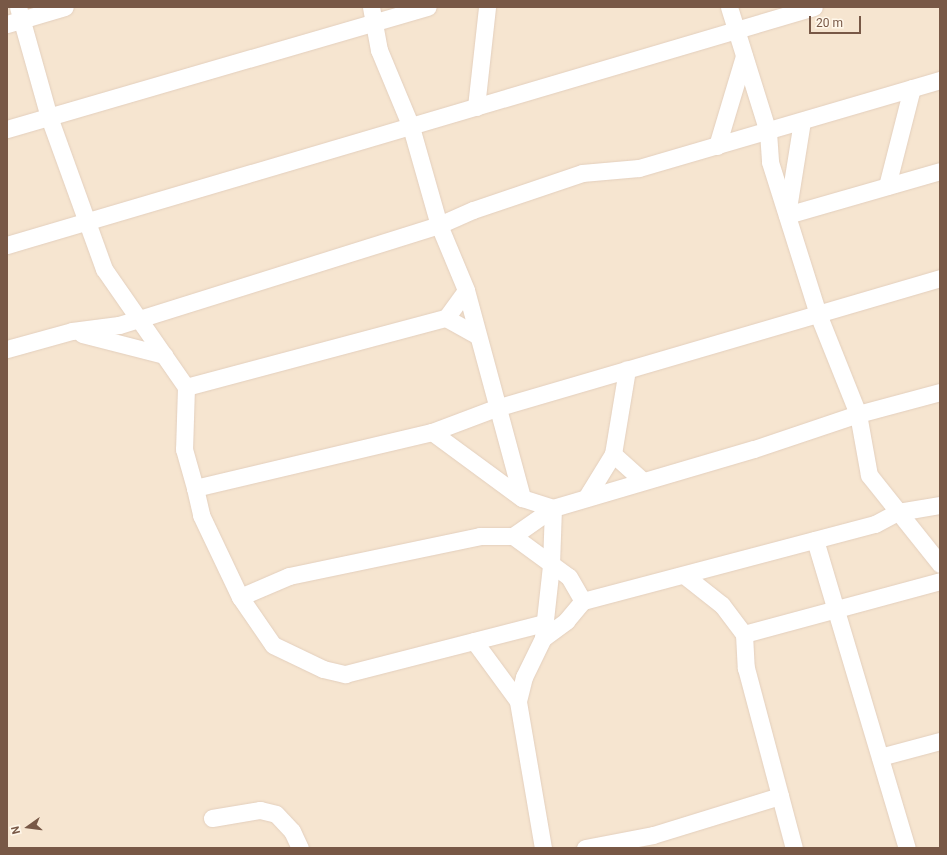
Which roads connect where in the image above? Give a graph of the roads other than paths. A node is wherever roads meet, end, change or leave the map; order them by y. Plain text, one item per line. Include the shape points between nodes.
1 (65, 7) edge
2 (428, 7) edge
3 (487, 7) edge
4 (729, 7) edge
5 (814, 7) edge
6 (373, 15) edge
7 (15, 17) edge
8 (735, 30) junction
9 (744, 56) junction
10 (940, 80) edge
11 (912, 88) junction
12 (476, 107) junction
13 (49, 117) junction
14 (802, 122) junction
15 (411, 127) junction
16 (7, 129) edge
17 (768, 132) junction
18 (717, 146) junction
19 (940, 171) edge
20 (888, 186) junction
21 (786, 215) junction
22 (89, 222) junction
23 (439, 225) junction
24 (7, 245) edge
25 (940, 278) edge
26 (466, 290) junction
27 (818, 314) junction
28 (446, 318) junction
29 (139, 319) junction
30 (72, 331) junction
31 (477, 335) junction
32 (7, 349) edge
33 (164, 355) junction
34 (627, 369) junction
35 (186, 387) junction
36 (940, 392) edge
37 (496, 408) junction
38 (858, 414) junction
39 (432, 432) junction
40 (613, 454) junction
41 (643, 481) junction
42 (195, 488) junction
43 (522, 498) junction
44 (586, 498) junction
45 (940, 505) edge
46 (553, 508) junction
47 (898, 512) junction
48 (513, 536) junction
49 (815, 540) junction
50 (551, 564) junction
51 (940, 564) edge
52 (684, 575) junction
53 (940, 581) edge
54 (240, 597) junction
55 (583, 601) junction
56 (836, 610) junction
57 (543, 631) junction
58 (744, 634) junction
59 (474, 641) junction
60 (518, 701) junction
61 (940, 741) edge
62 (880, 757) junction
63 (780, 796) junction
64 (212, 818) dead end
65 (655, 841) edge
66 (300, 848) edge
67 (543, 848) edge
68 (585, 848) edge
69 (794, 848) edge
70 (907, 848) edge

1 - 7 street
2 - 6 street
3 - 12 street
4 - 8 street
5 - 8 street
6 - 13 street
6 - 15 street via 379,50
7 - 13 street
8 - 9 street
8 - 12 street
9 - 17 street
9 - 18 street
10 - 11 street
11 - 14 street
11 - 20 street
12 - 15 street
13 - 16 street
13 - 22 street
14 - 17 street
14 - 21 street
15 - 22 street
15 - 23 street
17 - 18 street
17 - 21 street via 770,162
18 - 23 street via 639,168 582,173 473,210
19 - 20 street
20 - 21 street
21 - 27 street
22 - 24 street
22 - 29 street via 104,270
23 - 26 street
23 - 29 street
25 - 27 street
26 - 28 street
26 - 31 street
27 - 34 street
27 - 38 street
28 - 31 street
28 - 35 street
29 - 30 street via 119,325
29 - 33 street
30 - 32 street
30 - 33 street
31 - 37 street
33 - 35 street
34 - 37 street
34 - 40 street
35 - 42 street via 184,449
36 - 38 street
37 - 39 street
37 - 43 street
38 - 41 street via 754,449
38 - 47 street via 869,475
39 - 42 street
39 - 43 street
40 - 41 street
40 - 44 street
41 - 44 street
42 - 54 street via 201,515
43 - 46 street
44 - 46 street
45 - 47 street
46 - 48 street
46 - 50 street
47 - 49 street via 875,524
47 - 51 street
48 - 50 street
48 - 54 street via 480,536 289,576
49 - 52 street
49 - 56 street
50 - 55 street via 569,577
50 - 57 street
52 - 55 street
52 - 58 street via 722,605
53 - 56 street
54 - 59 street via 273,645 323,669 345,674
55 - 57 street via 566,621
56 - 58 street
56 - 62 street
57 - 59 street
57 - 60 street via 524,677
58 - 63 street via 746,668
59 - 60 street
60 - 67 street
61 - 62 street
62 - 70 street
63 - 65 street
63 - 69 street
64 - 66 street via 260,810 276,814 292,831
65 - 68 street

